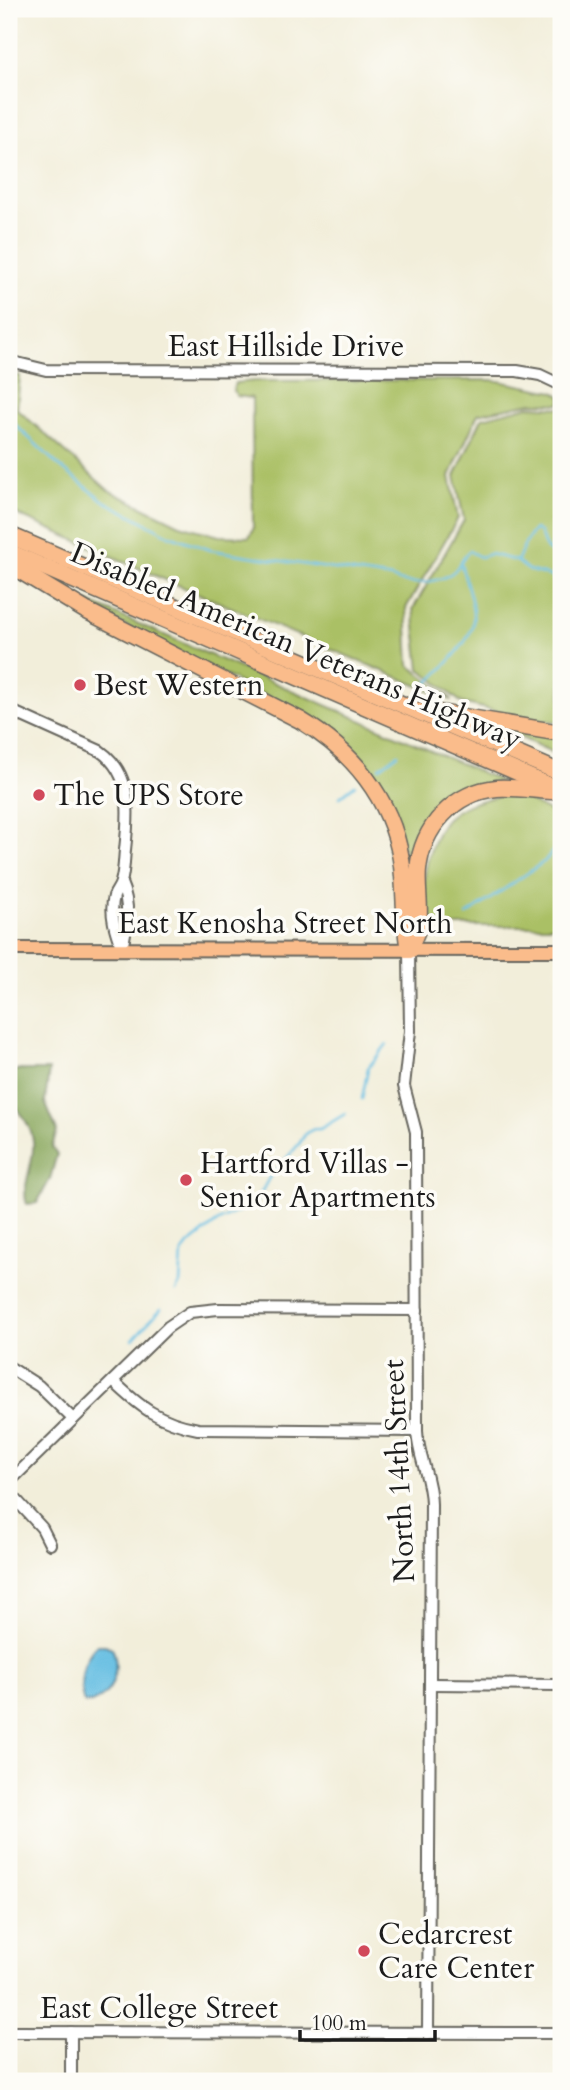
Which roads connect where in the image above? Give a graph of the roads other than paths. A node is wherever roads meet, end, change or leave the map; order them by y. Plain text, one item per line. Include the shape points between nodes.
1 (9, 361) edge
2 (561, 385) edge
3 (10, 539) edge
4 (9, 564) edge
5 (9, 710) edge
6 (415, 710) junction
7 (561, 733) edge
8 (561, 773) edge
9 (561, 792) edge
10 (9, 949) edge
11 (122, 949) junction
12 (409, 950) junction
13 (561, 950) edge
14 (417, 1310) junction
15 (9, 1367) edge
16 (113, 1381) junction
17 (73, 1419) junction
18 (417, 1431) junction
19 (9, 1482) edge
20 (9, 1492) edge
21 (50, 1544) dead end
22 (430, 1684) junction
23 (561, 1685) edge
24 (9, 2032) edge
25 (71, 2032) junction
26 (428, 2033) junction
27 (561, 2033) edge
28 (71, 2081) edge

1 - 2 street, East Hillside Drive via 46,370 517,371
3 - 6 highway, Disabled American Veterans Highway
3 - 9 highway, Disabled American Veterans Highway
4 - 12 highway via 85,610 318,730 350,757 378,795 397,840
5 - 11 street via 94,747 124,781 128,808 121,883 114,897 114,924
6 - 7 highway
6 - 8 highway, Disabled American Veterans Highway
9 - 12 highway via 495,788 466,797 443,813 421,853 418,928
10 - 11 main road, East Kenosha Street North
11 - 12 main road, East Kenosha Street North
12 - 13 main road, East Kenosha Street North
12 - 14 street, North 14th Street via 410,1031 404,1086 416,1132
14 - 16 street via 190,1312 168,1326
14 - 18 street, North 14th Street
15 - 17 street via 39,1386
16 - 17 street
16 - 18 street via 150,1414 198,1429
17 - 19 street
18 - 22 street, North 14th Street via 431,1489
20 - 21 street via 42,1528
22 - 23 street
22 - 26 street, North 14th Street
24 - 25 street, East College Street
25 - 26 street, East College Street
25 - 28 street
26 - 27 street, East College Street

